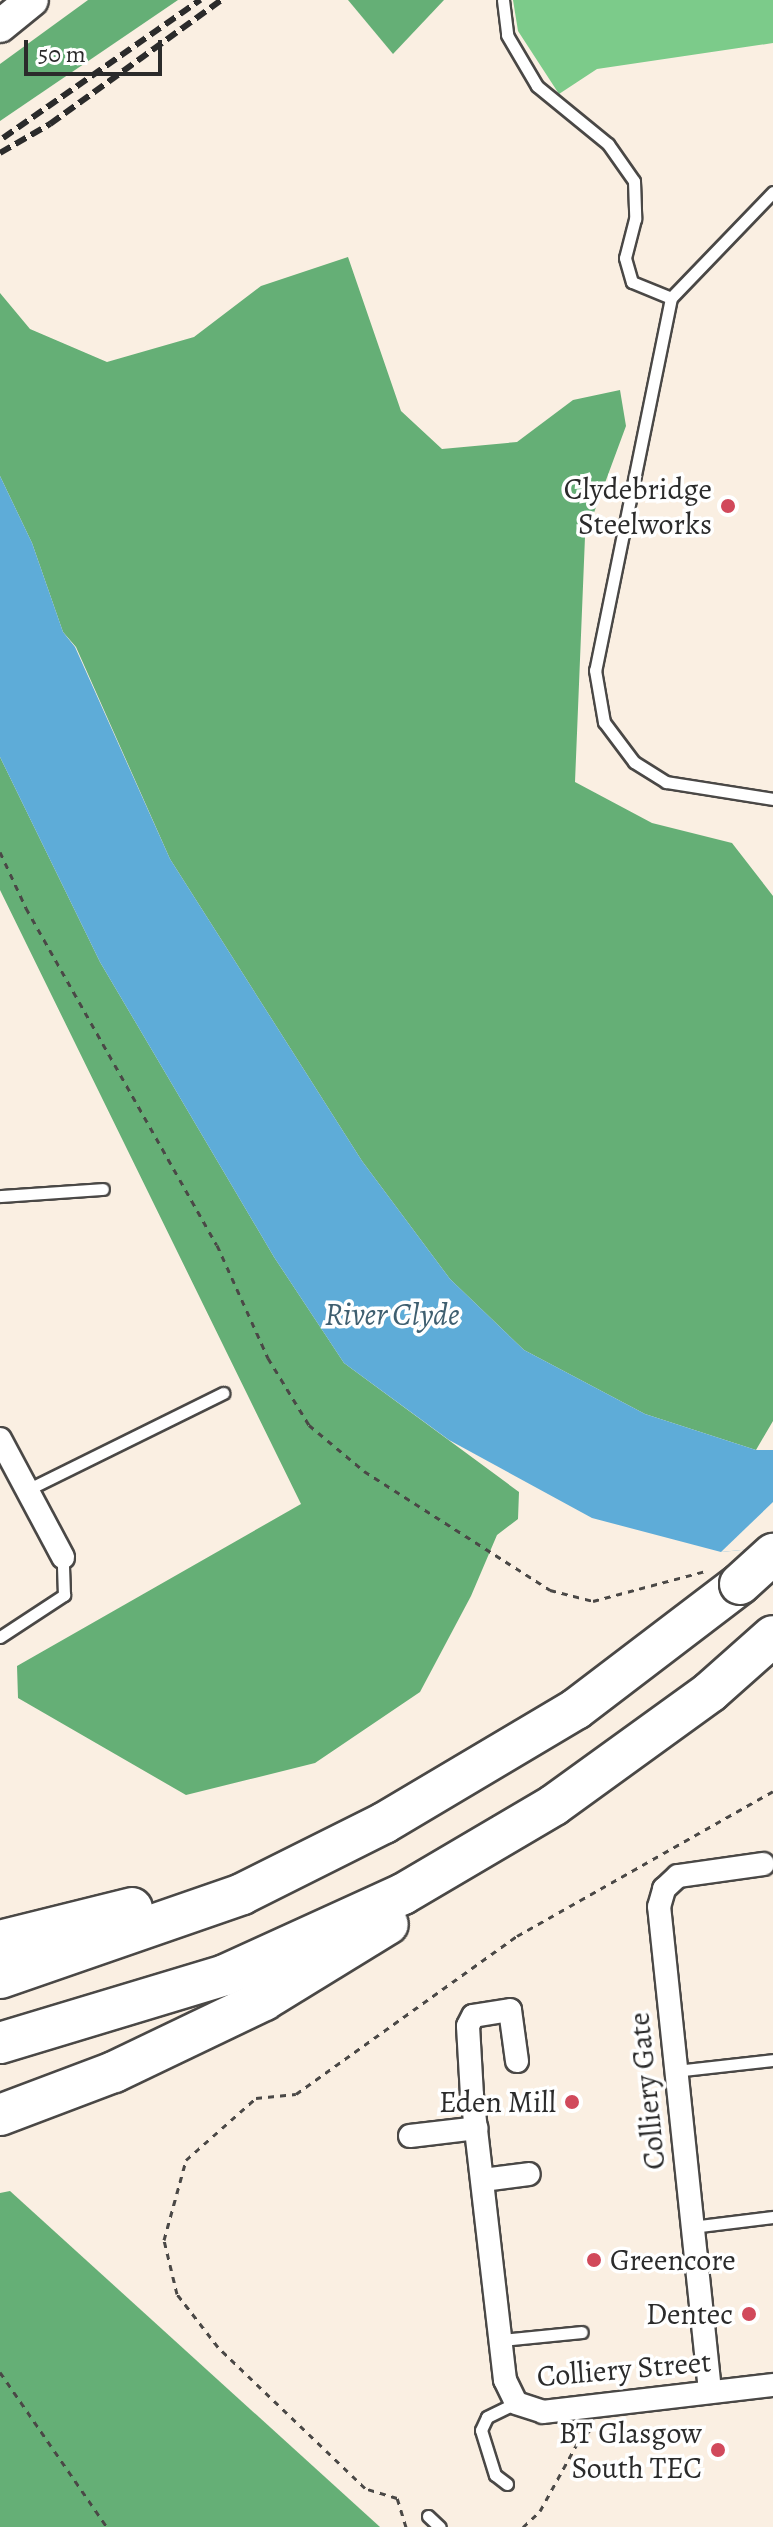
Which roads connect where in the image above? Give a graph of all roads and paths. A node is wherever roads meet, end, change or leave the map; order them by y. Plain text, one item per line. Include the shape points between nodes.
1 (32, 0) edge
2 (503, 0) edge
3 (0, 26) edge
4 (773, 192) edge
5 (671, 298) junction
6 (773, 799) edge
7 (0, 852) edge
8 (103, 1189) dead end
9 (0, 1196) edge
10 (223, 1393) dead end
11 (0, 1439) edge
12 (27, 1490) junction
13 (773, 1554) edge
14 (63, 1557) joint
15 (683, 1577) dead end
16 (773, 1636) edge
17 (0, 1637) edge
18 (773, 1791) edge
19 (554, 1805) junction
20 (384, 1823) junction
21 (763, 1864) dead end
22 (0, 1941) edge
23 (0, 1978) edge
24 (0, 2043) edge
25 (773, 2060) edge
26 (517, 2061) dead end
27 (675, 2071) junction
28 (0, 2115) edge
29 (477, 2128) junction
30 (410, 2136) dead end
31 (529, 2174) dead end
32 (483, 2180) junction
33 (773, 2217) edge
34 (691, 2227) junction
35 (582, 2332) dead end
36 (502, 2340) junction
37 (0, 2372) edge
38 (773, 2385) edge
39 (710, 2391) junction
40 (516, 2403) junction
41 (597, 2405) junction
42 (507, 2484) dead end
43 (428, 2516) dead end
44 (107, 2527) edge
45 (406, 2527) edge
46 (440, 2527) edge
47 (523, 2527) edge

1 - 3 street
2 - 5 lane via 507,35 537,86 608,144 634,181 635,219 625,258 632,282
4 - 5 lane
5 - 6 lane via 595,670 604,722 634,762 666,782
7 - 15 path via 26,908 217,1245 268,1358 309,1425 364,1471 550,1590 593,1601
8 - 9 lane
10 - 12 lane
11 - 12 street
12 - 14 street
13 - 20 highway, bridge via 576,1709
14 - 17 lane via 64,1595
16 - 19 highway via 710,1692
18 - 45 path via 517,1936 296,2094 256,2098 186,2160 164,2240 177,2294 218,2347 365,2488 397,2498
19 - 24 highway via 403,1894 225,1975
19 - 28 highway via 400,1917 264,2000 114,2072
20 - 22 highway via 101,1919
20 - 23 highway via 242,1894
21 - 27 street, Colliery Gate via 678,1876 660,1897
25 - 27 lane
26 - 29 street, Colliery Street via 510,2010 473,2016 468,2026
27 - 34 street, Colliery Gate
29 - 30 street
29 - 32 street, Colliery Street
31 - 32 street
32 - 36 street, Colliery Street
33 - 34 lane
34 - 39 street, Colliery Gate
35 - 36 lane
36 - 40 street, Colliery Street via 508,2391
37 - 44 path
38 - 39 street, Colliery Street
39 - 41 street, Colliery Street
40 - 41 street, Colliery Street via 543,2412
40 - 42 lane via 487,2417 481,2430 495,2475
41 - 47 path via 592,2427 540,2511
43 - 46 lane

